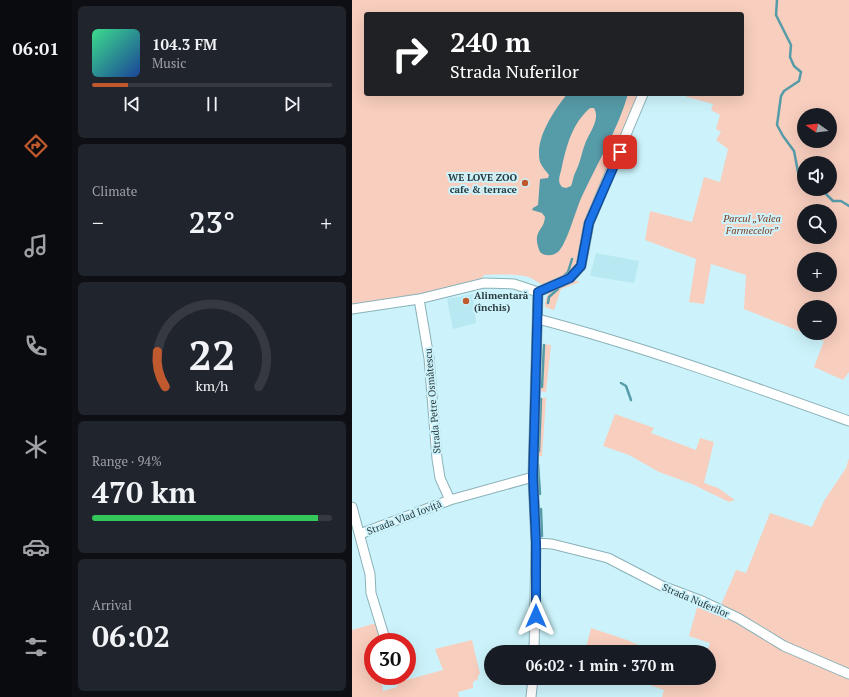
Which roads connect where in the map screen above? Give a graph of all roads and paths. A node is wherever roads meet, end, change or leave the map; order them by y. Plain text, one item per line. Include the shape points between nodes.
1 (642, 96) edge
2 (538, 292) junction
3 (419, 299) junction
4 (352, 309) edge
5 (538, 319) junction
6 (849, 421) edge
7 (533, 477) junction
8 (450, 500) junction
9 (352, 507) edge
10 (360, 534) junction
11 (536, 543) junction
12 (383, 633) edge
13 (534, 645) edge
14 (849, 674) edge
15 (532, 685) edge
16 (531, 697) edge

1 - 2 street via 589,223 581,266 570,278
2 - 3 street via 514,284 484,283
2 - 5 street
3 - 4 street
3 - 8 street, Strada Petre Osmătescu via 429,358 437,459 440,478
5 - 6 street via 623,342 713,371
5 - 7 street
7 - 8 street, Strada Vlad Ioviță
7 - 11 street
8 - 10 street, Strada Vlad Ioviță
9 - 10 street
10 - 12 street, Strada Vlad Ioviță via 370,574 371,593
11 - 13 street
11 - 14 street, Strada Nuferilor via 552,544 608,558 662,586 738,618 784,646
15 - 16 street

